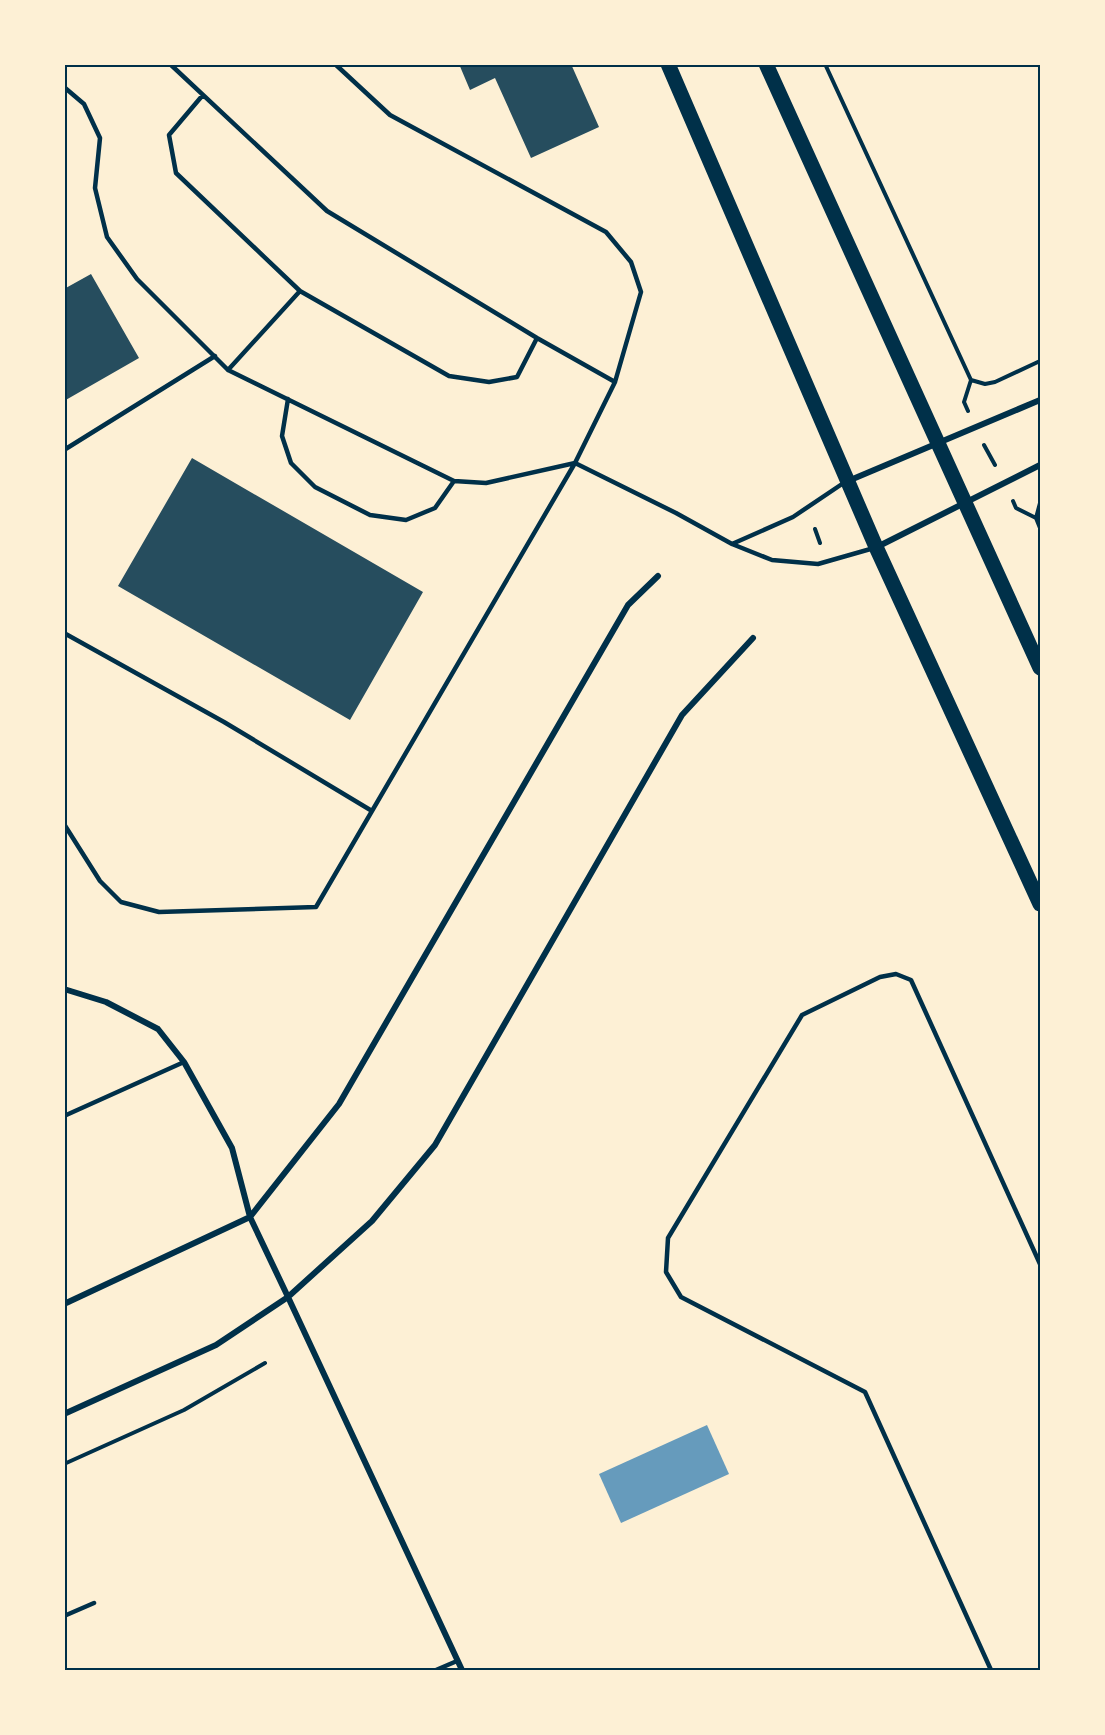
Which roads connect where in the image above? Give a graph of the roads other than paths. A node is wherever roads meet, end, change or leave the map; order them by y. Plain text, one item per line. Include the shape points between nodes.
1 (170, 64) edge
2 (344, 64) edge
3 (668, 64) edge
4 (766, 64) edge
5 (337, 67) edge
6 (64, 87) edge
7 (202, 96) junction
8 (300, 291) junction
9 (537, 338) junction
10 (215, 356) junction
11 (228, 370) junction
12 (615, 382) junction
13 (288, 399) junction
14 (1041, 400) edge
15 (938, 443) junction
16 (64, 450) edge
17 (575, 463) junction
18 (1041, 465) edge
19 (454, 481) junction
20 (848, 481) junction
21 (965, 503) junction
22 (732, 544) junction
23 (876, 548) junction
24 (658, 576) dead end
25 (64, 633) edge
26 (753, 638) dead end
27 (1041, 668) edge
28 (372, 811) junction
29 (64, 824) edge
30 (1041, 904) edge
31 (64, 989) edge
32 (184, 1062) junction
33 (64, 1116) edge
34 (250, 1217) junction
35 (1041, 1264) edge
36 (288, 1297) junction
37 (64, 1304) edge
38 (64, 1414) edge
39 (94, 1603) dead end
40 (64, 1616) edge
41 (457, 1660) junction
42 (436, 1671) edge
43 (462, 1671) edge
44 (991, 1671) edge

1 - 7 lane
2 - 5 lane
3 - 20 main road
4 - 15 main road
5 - 12 lane via 390,115 606,232 631,262 641,291
6 - 10 lane via 84,104 100,138 95,188 107,237 137,279
7 - 8 lane via 169,135 176,173
7 - 9 lane via 327,211
8 - 9 lane via 449,376 489,382 517,377
8 - 11 lane
9 - 12 lane
10 - 11 lane
10 - 16 lane
11 - 13 lane
12 - 17 lane
13 - 19 lane
13 - 19 lane via 282,436 291,463 315,487 370,514 406,520 435,508
14 - 15 street
15 - 20 street
15 - 21 main road
17 - 19 lane via 486,483
17 - 22 lane
17 - 28 lane
18 - 21 street
20 - 22 lane via 793,517
20 - 23 main road
21 - 23 street
21 - 27 main road
22 - 23 lane via 772,560 818,564
23 - 30 main road
24 - 34 street via 628,605 339,1104
25 - 28 lane via 224,722
26 - 36 street via 682,715 435,1145 372,1221
28 - 29 lane via 316,907 159,912 121,902 100,881
31 - 32 street via 106,1002 159,1029
32 - 33 lane
32 - 34 street via 232,1148
34 - 36 street
34 - 37 street
35 - 44 lane via 911,980 896,974 880,977 802,1015 668,1238 666,1272 681,1297 865,1392
36 - 38 street via 216,1345
36 - 41 street
39 - 40 lane
41 - 42 lane
41 - 43 street

